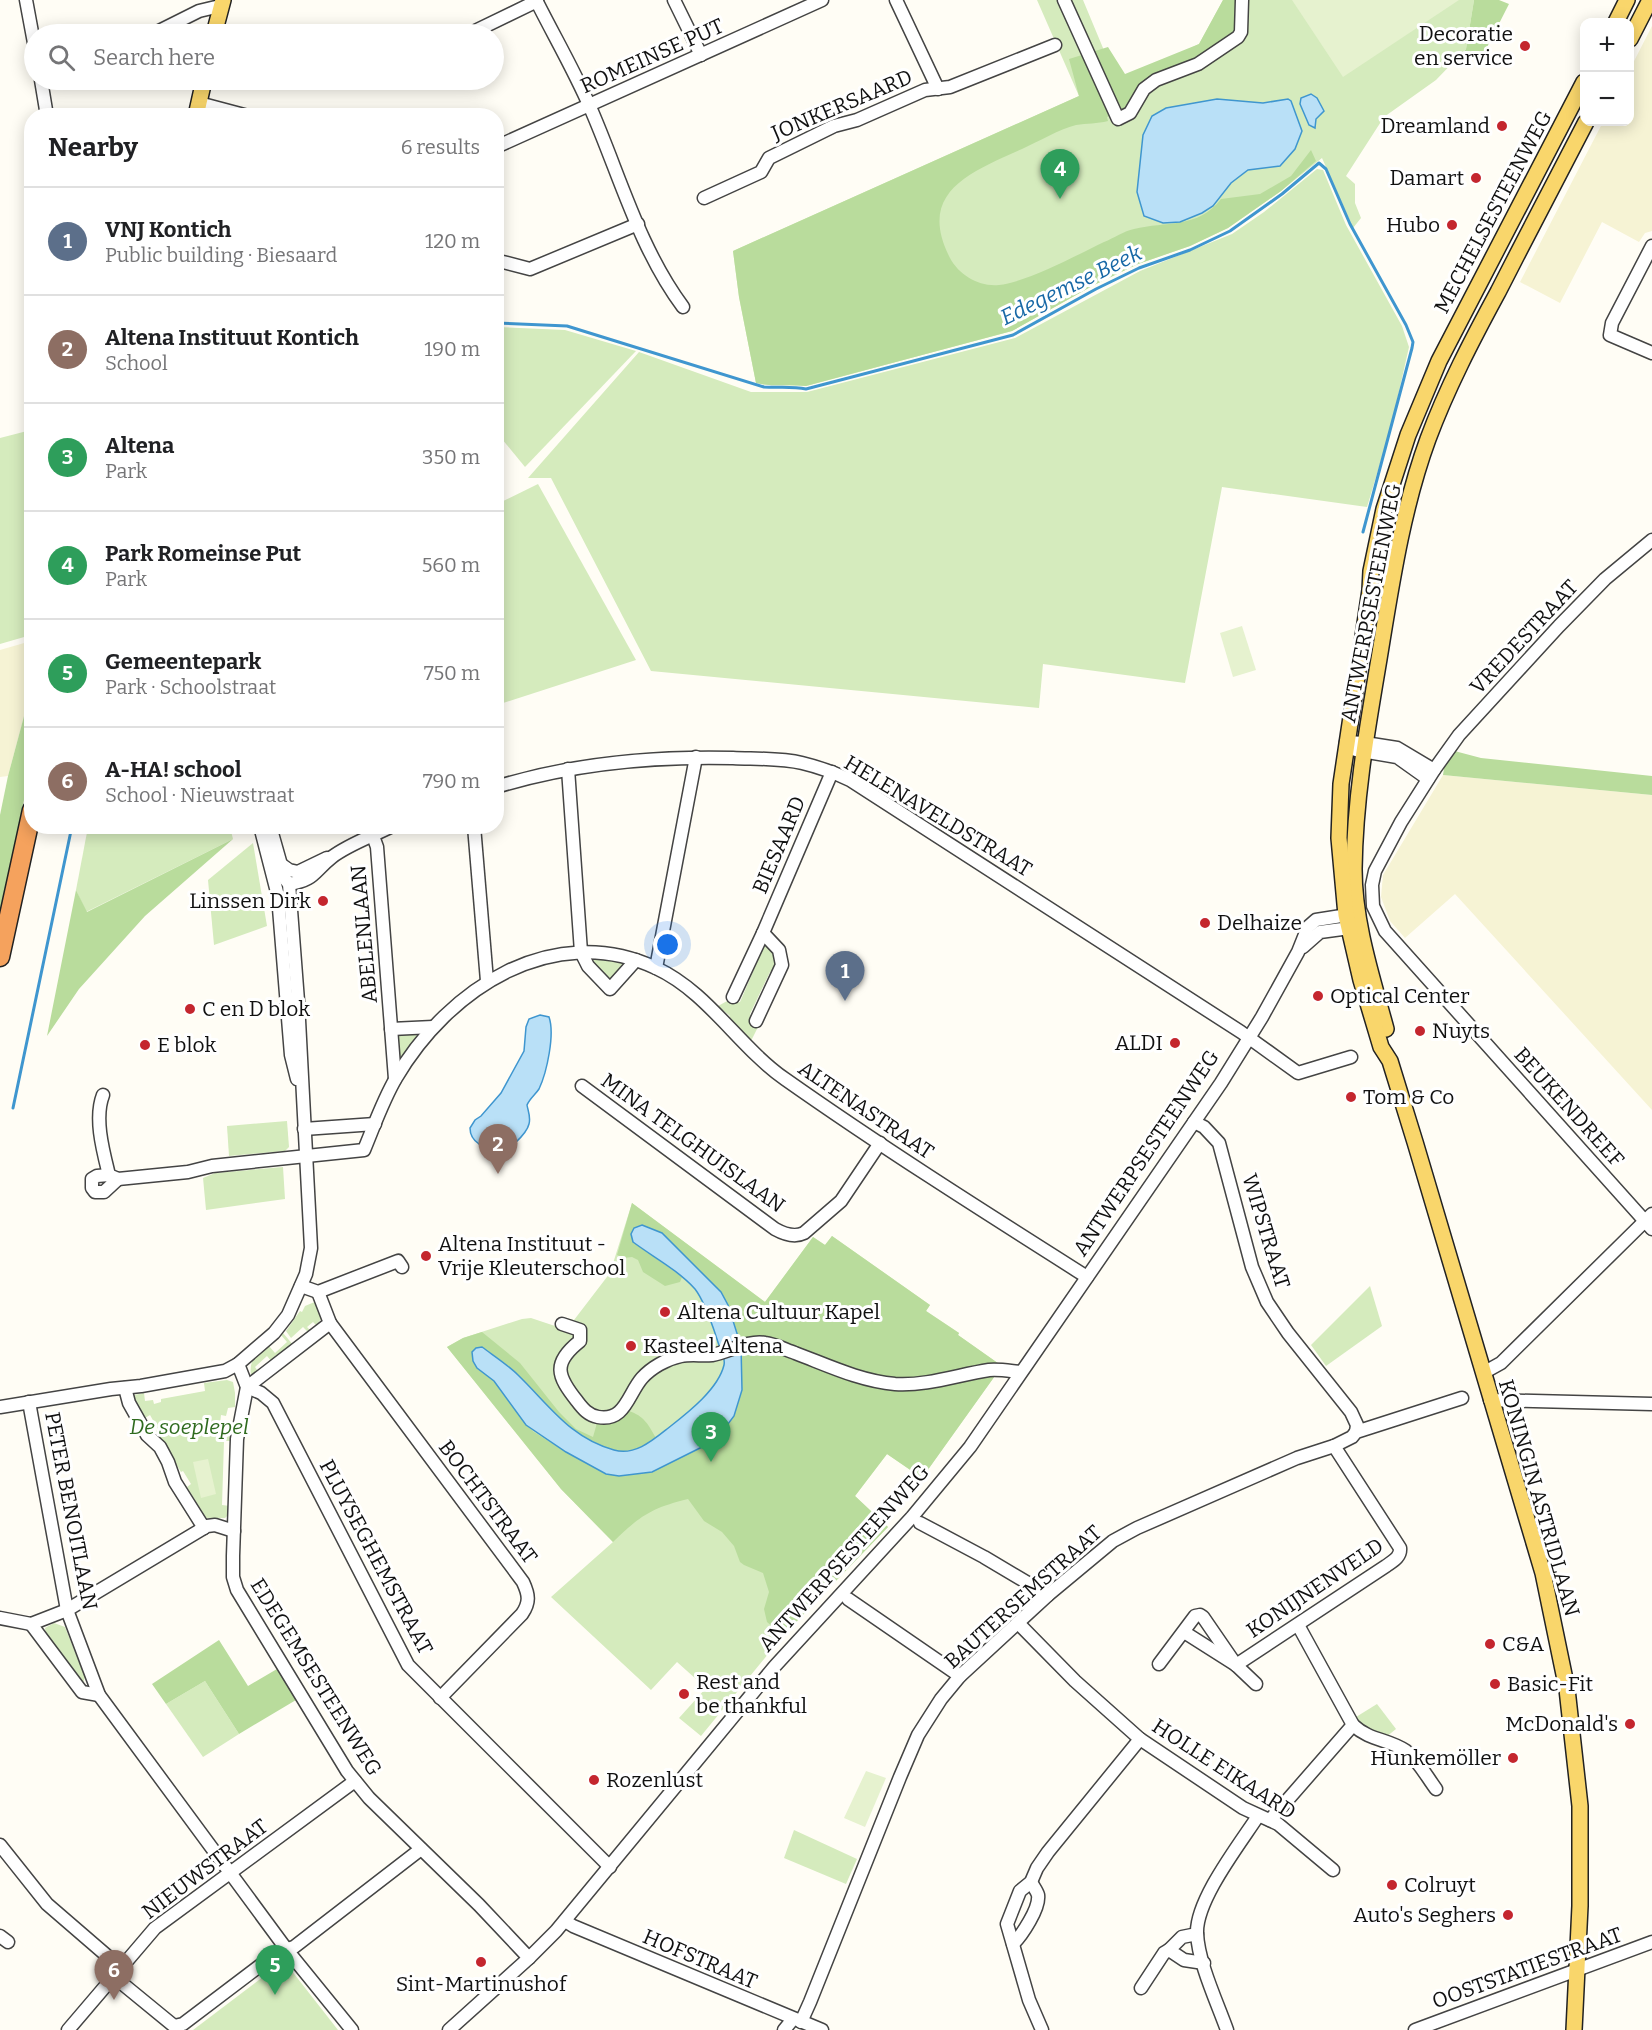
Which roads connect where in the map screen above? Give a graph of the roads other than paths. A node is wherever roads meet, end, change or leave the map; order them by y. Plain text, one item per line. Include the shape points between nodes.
1 (26, 0) edge
2 (674, 0) edge
3 (820, 0) edge
4 (896, 0) edge
5 (1064, 0) edge
6 (1242, 0) edge
7 (1627, 0) edge
8 (1650, 0) edge
9 (536, 1) edge
10 (222, 3) edge
11 (1618, 18) edge
12 (30, 24) edge
13 (172, 24) edge
14 (217, 24) edge
15 (490, 24) edge
16 (1634, 30) edge
17 (1055, 45) dead end
18 (701, 55) junction
19 (938, 89) junction
20 (43, 90) edge
21 (202, 90) edge
22 (1580, 90) edge
23 (590, 105) junction
24 (46, 108) edge
25 (197, 108) edge
26 (1585, 126) edge
27 (504, 143) edge
28 (704, 198) dead end
29 (638, 224) junction
30 (1652, 246) edge
31 (504, 262) edge
32 (683, 307) dead end
33 (1652, 353) edge
34 (1439, 361) joint
35 (1652, 540) edge
36 (1345, 745) junction
37 (1365, 748) junction
38 (696, 757) junction
39 (568, 769) junction
40 (831, 772) junction
41 (1431, 774) junction
42 (504, 785) edge
43 (27, 834) edge
44 (267, 834) edge
45 (377, 834) edge
46 (475, 834) edge
47 (373, 836) junction
48 (332, 857) junction
49 (277, 867) junction
50 (289, 884) junction
51 (1372, 897) joint
52 (1354, 921) junction
53 (763, 933) junction
54 (581, 952) junction
55 (0, 957) edge
56 (636, 960) junction
57 (656, 968) junction
58 (487, 981) junction
59 (733, 997) dead end
60 (756, 1021) dead end
61 (433, 1026) junction
62 (391, 1029) junction
63 (1249, 1037) junction
64 (1351, 1057) dead end
65 (395, 1079) junction
66 (582, 1086) dead end
67 (302, 1091) junction
68 (104, 1095) dead end
69 (375, 1124) junction
70 (1199, 1124) junction
71 (304, 1129) junction
72 (880, 1143) junction
73 (306, 1156) junction
74 (1650, 1221) edge
75 (402, 1267) dead end
76 (1087, 1277) junction
77 (302, 1286) junction
78 (318, 1292) junction
79 (330, 1323) junction
80 (562, 1324) dead end
81 (238, 1364) junction
82 (1020, 1372) junction
83 (1483, 1373) junction
84 (247, 1387) junction
85 (125, 1388) junction
86 (1462, 1398) dead end
87 (1490, 1400) junction
88 (29, 1402) junction
89 (1652, 1404) edge
90 (0, 1407) edge
91 (1356, 1432) junction
92 (1334, 1446) junction
93 (920, 1523) dead end
94 (204, 1528) junction
95 (234, 1531) junction
96 (1048, 1595) junction
97 (848, 1599) dead end
98 (68, 1610) junction
99 (0, 1618) edge
100 (1018, 1623) junction
101 (31, 1624) junction
102 (1298, 1626) junction
103 (1184, 1632) junction
104 (1159, 1664) dead end
105 (1236, 1665) junction
106 (960, 1677) junction
107 (1256, 1684) dead end
108 (99, 1695) junction
109 (440, 1698) junction
110 (1353, 1725) junction
111 (1140, 1739) junction
112 (356, 1780) junction
113 (1436, 1789) dead end
114 (1264, 1818) junction
115 (0, 1845) edge
116 (421, 1849) junction
117 (610, 1866) junction
118 (1333, 1870) dead end
119 (229, 1874) junction
120 (1031, 1882) junction
121 (566, 1921) junction
122 (1197, 1934) junction
123 (1652, 1942) edge
124 (1013, 1944) junction
125 (287, 1950) junction
126 (1169, 1950) junction
127 (529, 1958) junction
128 (1204, 1963) junction
129 (1578, 1970) junction
130 (117, 1972) junction
131 (1141, 1988) dead end
132 (797, 2020) junction
133 (68, 2030) edge
134 (352, 2030) edge
135 (449, 2030) edge
136 (784, 2030) edge
137 (822, 2030) edge
138 (1042, 2030) edge
139 (1227, 2030) edge
140 (1415, 2030) edge
141 (1574, 2030) edge

1 - 12 street
2 - 18 street
3 - 18 street, ROMEINSE PUT
4 - 19 street, JONKERSAARD
5 - 6 street via 1118,118 1130,113 1155,80 1198,64 1238,37
7 - 11 main road
8 - 16 main road
9 - 15 street
9 - 23 street
10 - 13 street
10 - 14 main road
17 - 19 street, JONKERSAARD
18 - 23 street, ROMEINSE PUT
19 - 28 street, JONKERSAARD via 925,90 834,126 769,158 761,172
20 - 24 street
21 - 25 main road
22 - 34 main road, MECHELSESTEENWEG
23 - 27 street, ROMEINSE PUT
23 - 29 street
26 - 37 main road, ANTWERPSESTEENWEG via 1456,372 1427,441 1391,587
29 - 31 street via 530,269
29 - 32 street
30 - 33 street via 1612,323 1610,335
34 - 36 main road, ANTWERPSESTEENWEG via 1408,435 1384,509
35 - 41 street, VREDESTRAAT via 1605,579 1559,626 1459,735
36 - 37 street
36 - 52 main road, ANTWERPSESTEENWEG via 1340,838
37 - 41 street via 1397,757
37 - 52 main road, ANTWERPSESTEENWEG via 1356,813
38 - 39 street, HELENAVELDSTRAAT
38 - 40 street, HELENAVELDSTRAAT via 790,762
38 - 57 street
39 - 42 street, HELENAVELDSTRAAT
39 - 54 street
40 - 53 street, BIESAARD
40 - 63 street, HELENAVELDSTRAAT via 850,780
41 - 51 street, VREDESTRAAT via 1375,871
43 - 55 highway
44 - 49 street
45 - 47 street
46 - 58 street
47 - 48 street
47 - 62 street, ABELENLAAN
48 - 49 street via 298,872
48 - 50 street via 304,882
49 - 50 street via 282,882
49 - 67 street via 291,1055
50 - 67 street
51 - 74 street, BEUKENDREEF via 1385,931
52 - 63 street, ANTWERPSESTEENWEG via 1316,920 1305,933
52 - 83 main road, KONINGIN ASTRIDLAAN via 1390,1045 1390,1061
53 - 59 street, BIESAARD
53 - 60 street via 779,950 782,965
54 - 56 street, ALTENASTRAAT
54 - 56 street via 588,966 610,989
54 - 58 street, ALTENASTRAAT via 537,959
56 - 57 street, ALTENASTRAAT
57 - 72 street, ALTENASTRAAT via 694,994 783,1078
58 - 61 street, ALTENASTRAAT
61 - 62 street
61 - 65 street, ALTENASTRAAT
62 - 65 street, ABELENLAAN
63 - 64 street, HELENAVELDSTRAAT via 1298,1073
63 - 70 street, ANTWERPSESTEENWEG
65 - 69 street, ALTENASTRAAT
66 - 72 street, MINA TELGHUISLAAN via 775,1229 789,1235 804,1233 841,1201
67 - 71 street
68 - 73 street via 99,1106 108,1176 188,1172
69 - 71 street
69 - 73 street, ALTENASTRAAT via 364,1150
70 - 76 street, ANTWERPSESTEENWEG
70 - 91 street, WIPSTRAAT via 1219,1143 1252,1267 1267,1302 1351,1412
71 - 73 street
72 - 76 street, ALTENASTRAAT
73 - 77 street via 310,1248
74 - 83 street via 1501,1363
75 - 78 street via 398,1261
76 - 82 street, ANTWERPSESTEENWEG
77 - 78 street
77 - 81 street via 274,1333
78 - 79 street
79 - 84 street
79 - 109 street, BOCHTSTRAAT via 528,1593 529,1601 522,1614
80 - 82 street via 580,1330 580,1341 562,1362 564,1386 583,1409 595,1416 619,1413 642,1378 659,1365 680,1356 723,1353 764,1342 885,1383 910,1385 991,1370
81 - 84 street
81 - 85 street via 225,1371
82 - 117 street, ANTWERPSESTEENWEG via 970,1447 912,1517 776,1666
83 - 87 main road, KONINGIN ASTRIDLAAN
84 - 95 street, EDEGEMSESTEENWEG via 237,1439
84 - 109 street, PLUYSEGHEMSTRAAT via 273,1403 402,1656
85 - 88 street
85 - 94 street via 138,1419 160,1447 172,1476
86 - 91 street, BAUTERSEMSTRAAT
87 - 89 street
87 - 129 main road, KONINGIN ASTRIDLAAN via 1543,1573 1567,1689 1580,1806
88 - 90 street
88 - 98 street, PETER BENOITLAAN
91 - 92 street, BAUTERSEMSTRAAT
92 - 96 street, BAUTERSEMSTRAAT via 1297,1458 1124,1535 1100,1550
92 - 102 street, KONIJNENVELD via 1401,1552
93 - 96 street
94 - 95 street via 215,1525
94 - 98 street
95 - 112 street, EDEGEMSESTEENWEG via 233,1578 239,1594 343,1766
96 - 100 street, BAUTERSEMSTRAAT
97 - 106 street
98 - 101 street
98 - 108 street, PETER BENOITLAAN
99 - 101 street
100 - 106 street, BAUTERSEMSTRAAT
100 - 111 street, HOLLE EIKAARD
101 - 108 street, PETER BENOITLAAN via 82,1692
102 - 105 street, KONIJNENVELD
102 - 110 street
103 - 104 street, KONIJNENVELD
103 - 105 street, KONIJNENVELD
103 - 105 street, KONIJNENVELD via 1194,1616 1200,1615
105 - 107 street, KONIJNENVELD
106 - 132 street, BAUTERSEMSTRAAT via 918,1735 810,2002
108 - 119 street, PETER BENOITLAAN
109 - 117 street, PLUYSEGHEMSTRAAT
110 - 113 street via 1369,1737 1408,1752
110 - 114 street
111 - 114 street, HOLLE EIKAARD
111 - 120 street via 1048,1852
112 - 116 street, EDEGEMSESTEENWEG
112 - 119 street, NIEUWSTRAAT
114 - 118 street, HOLLE EIKAARD via 1281,1827
114 - 122 street via 1206,1898
115 - 130 street via 46,1904
116 - 125 street
116 - 127 street, EDEGEMSESTEENWEG
117 - 121 street, ANTWERPSESTEENWEG
119 - 125 street, PETER BENOITLAAN
119 - 130 street, NIEUWSTRAAT via 155,1928
120 - 124 street via 1020,1891 1008,1920
120 - 124 street via 1038,1894 1037,1902 1026,1930
121 - 127 street, ANTWERPSESTEENWEG
121 - 132 street, HOFSTRAAT
122 - 126 street via 1182,1937
122 - 128 street
123 - 129 street, OOSTSTATIESTRAAT
124 - 138 street
125 - 130 street via 278,1952 174,2026
125 - 134 street, PETER BENOITLAAN
126 - 128 street via 1184,1960
126 - 131 street
127 - 135 street, ANTWERPSESTEENWEG
128 - 139 street
129 - 140 street, OOSTSTATIESTRAAT
129 - 141 main road, KONINGIN ASTRIDLAAN
130 - 133 street, NIEUWSTRAAT
132 - 136 street, BAUTERSEMSTRAAT
132 - 137 street, HOFSTRAAT

